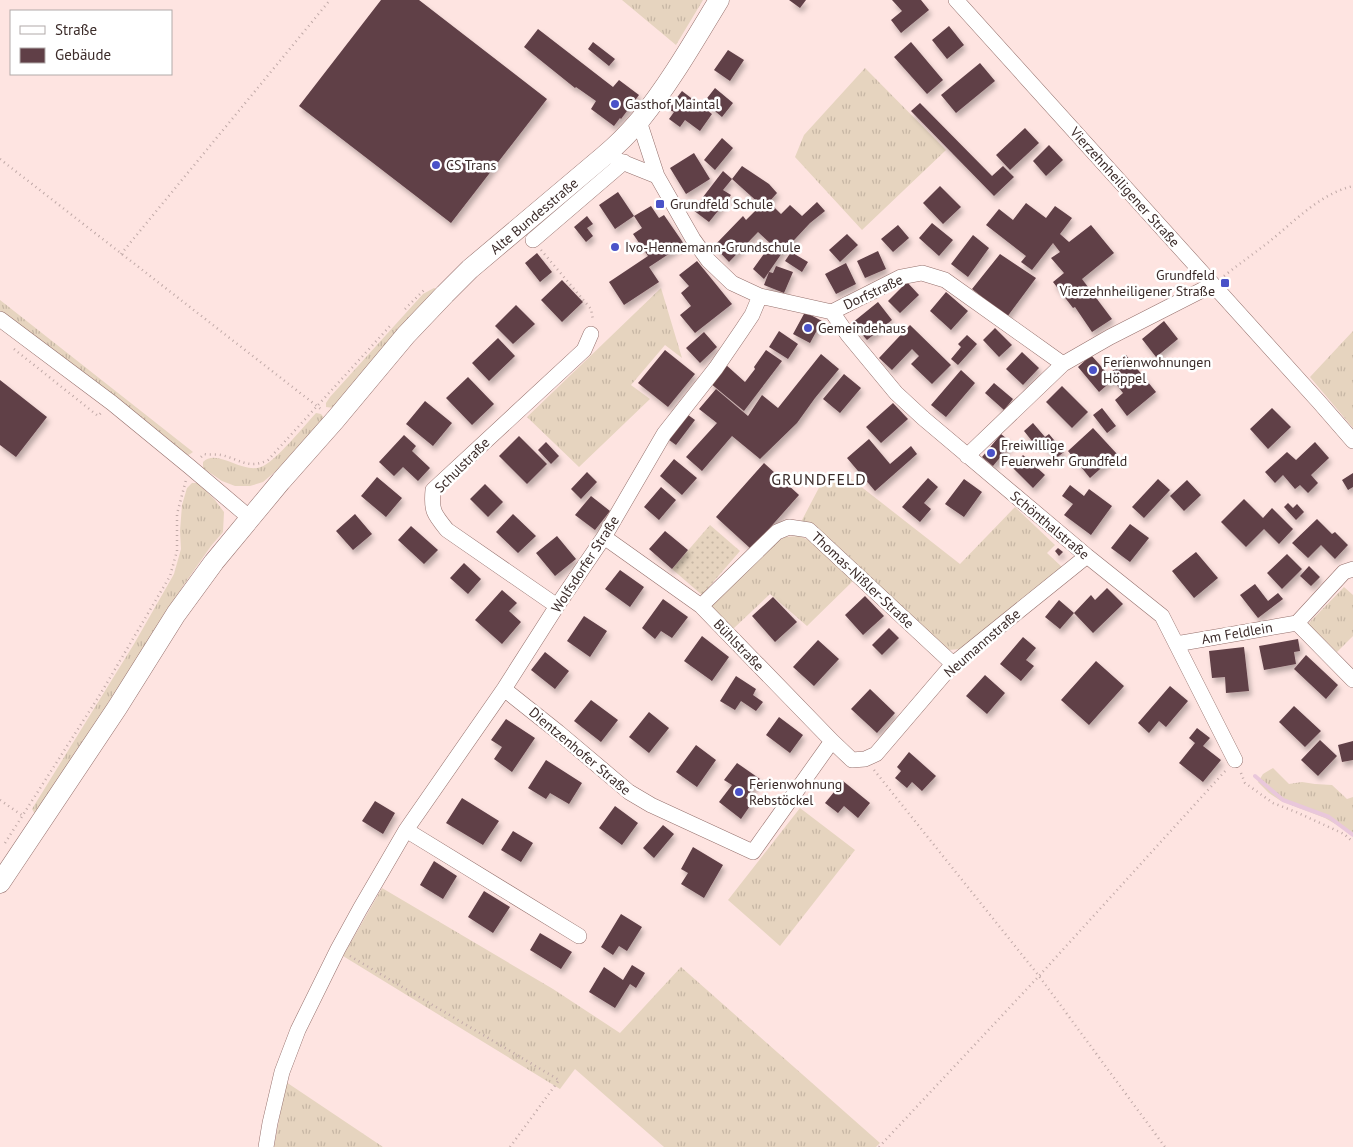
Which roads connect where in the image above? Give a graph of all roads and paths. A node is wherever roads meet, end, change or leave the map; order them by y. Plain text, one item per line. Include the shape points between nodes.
1 (330, 0) edge
2 (719, 0) edge
3 (956, 0) edge
4 (639, 121) junction
5 (604, 156) junction
6 (0, 159) edge
7 (624, 162) junction
8 (657, 176) junction
9 (1353, 186) edge
10 (533, 240) joint
11 (121, 254) junction
12 (1212, 284) junction
13 (760, 296) junction
14 (832, 312) junction
15 (0, 319) edge
16 (590, 334) joint
17 (9, 345) dead end
18 (1063, 364) junction
19 (112, 403) junction
20 (1353, 442) edge
21 (967, 456) junction
22 (190, 467) junction
23 (250, 518) junction
24 (604, 537) junction
25 (1087, 556) junction
26 (1353, 569) edge
27 (557, 606) junction
28 (701, 606) junction
29 (1298, 623) junction
30 (1176, 644) junction
31 (953, 664) junction
32 (1353, 680) edge
33 (504, 689) junction
34 (832, 740) junction
35 (865, 759) junction
36 (1235, 760) junction
37 (0, 800) edge
38 (22, 816) junction
39 (406, 830) junction
40 (1353, 842) edge
41 (4, 844) dead end
42 (0, 883) edge
43 (579, 936) dead end
44 (338, 949) junction
45 (1039, 976) junction
46 (266, 1147) edge
47 (510, 1147) edge
48 (879, 1147) edge
49 (1165, 1147) edge

1 - 11 path
2 - 4 main road, Alte Bundesstraße
3 - 12 street, Vierzehnheiligener Straße
4 - 5 main road, Alte Bundesstraße
4 - 8 street, Dorfstraße
5 - 7 street
5 - 23 main road, Alte Bundesstraße via 470,269 406,335
6 - 11 path
7 - 8 street
7 - 10 street
8 - 13 street, Dorfstraße via 708,260 732,283
9 - 12 path via 1316,203
10 - 16 path via 591,309
11 - 22 path via 317,406 268,460 259,464 243,463 221,455 204,454
12 - 18 street
12 - 20 street, Vierzehnheiligener Straße
13 - 14 street, Dorfstraße
13 - 24 street, Wolfsdorfer Straße via 747,323 722,360 664,434
14 - 18 street, Dorfstraße via 901,277 922,273 945,280
14 - 21 street, Schönthalstraße via 896,393
15 - 19 street
16 - 27 street, Schulstraße via 584,350 433,490 432,497 436,517 447,530
17 - 19 path via 98,416
18 - 21 street
19 - 22 street
21 - 25 street, Schönthalstraße
22 - 23 street
22 - 38 path via 177,514 177,551 170,576 101,694
23 - 42 main road, Alte Bundesstraße via 176,614
24 - 27 street, Wolfsdorfer Straße
24 - 28 street, Bühlstraße
25 - 30 street, Schönthalstraße via 1162,616
25 - 31 street, Neumannstraße
26 - 29 street via 1344,572
27 - 33 street, Wolfsdorfer Straße
28 - 31 street, Thomas-Nißler-Straße via 777,532 789,527 809,530
28 - 34 street, Bühlstraße
29 - 30 street, Am Feldlein
29 - 32 street
30 - 36 street, Schönthalstraße
31 - 35 street, Neumannstraße via 876,754
33 - 34 street, Dientzenhofer Straße via 629,792 753,852
33 - 39 street, Wolfsdorfer Straße
34 - 35 street, Bühlstraße via 852,760
35 - 45 path
36 - 40 path via 1245,783 1273,803 1344,834
36 - 45 path
37 - 38 path
38 - 41 path
39 - 43 street
39 - 44 street, Wolfsdorfer Straße
44 - 46 street, Wolfsdorfer Straße via 298,1030 282,1072
44 - 47 path via 559,1080
45 - 48 path
45 - 49 path

